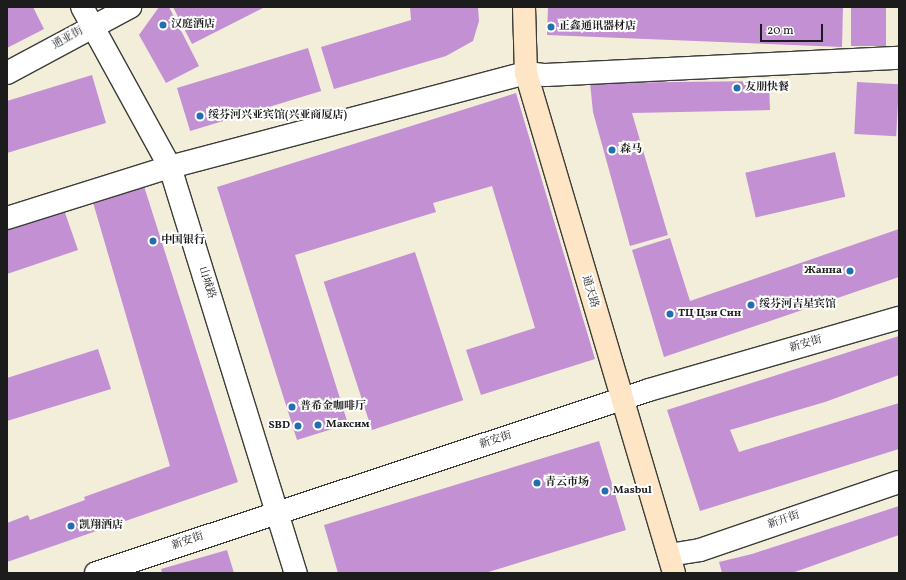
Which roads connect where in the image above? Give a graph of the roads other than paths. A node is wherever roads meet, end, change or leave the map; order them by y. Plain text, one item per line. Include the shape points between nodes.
1 (82, 7) edge
2 (130, 7) edge
3 (524, 7) edge
4 (91, 26) junction
5 (899, 58) edge
6 (7, 73) edge
7 (526, 73) junction
8 (170, 167) junction
9 (7, 218) edge
10 (899, 318) edge
11 (621, 400) junction
12 (899, 482) edge
13 (277, 512) junction
14 (671, 564) edge
15 (96, 573) edge
16 (296, 573) edge

1 - 4 street, 山城路
2 - 4 street, 通亚街
3 - 7 main road, 通天路
4 - 6 street, 通亚街
4 - 8 street, 山城路
5 - 7 street via 546,75
7 - 8 street
7 - 11 main road, 通天路
8 - 9 street
8 - 13 street, 山城路
10 - 11 street, 新安街
11 - 13 street, 新安街
11 - 14 main road, 通天路
12 - 14 street, 新开街 via 700,550
13 - 15 street, 新安街
13 - 16 street, 山城路

